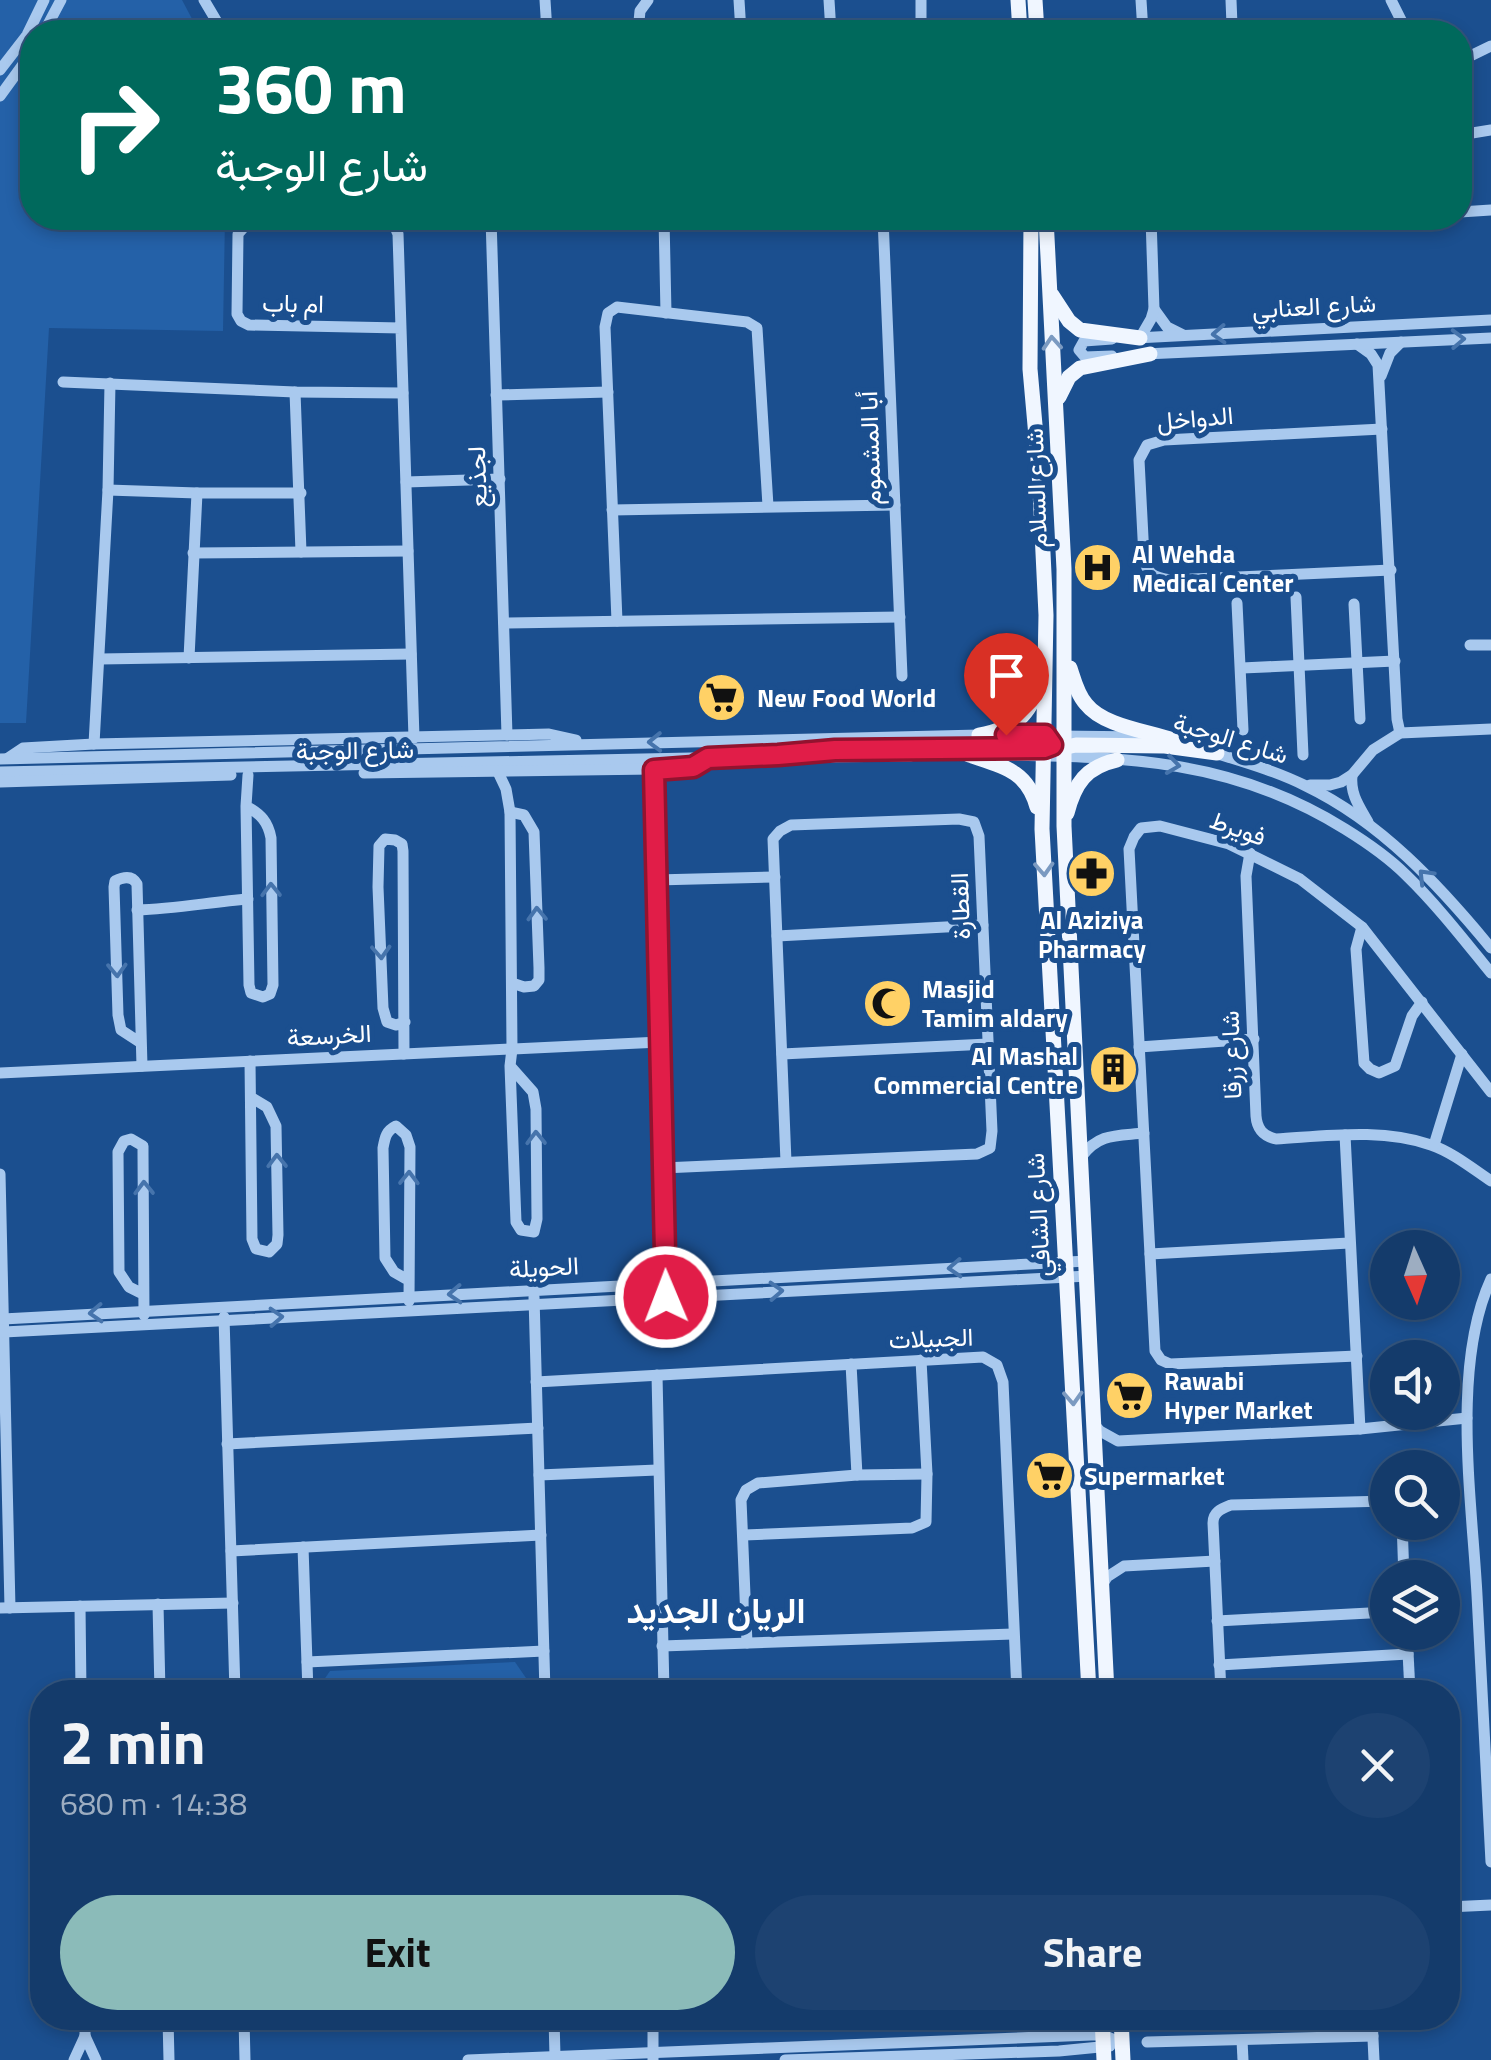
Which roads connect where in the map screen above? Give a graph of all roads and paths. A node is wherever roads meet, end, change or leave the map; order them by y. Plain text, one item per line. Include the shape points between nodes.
1 (20, 45) edge
2 (20, 68) edge
3 (0, 70) edge
4 (0, 96) edge
5 (242, 230) edge
6 (396, 230) edge
7 (490, 230) edge
8 (664, 230) edge
9 (883, 230) edge
10 (1034, 230) edge
11 (1036, 230) edge
12 (1151, 230) edge
13 (1049, 290) junction
14 (1154, 309) junction
15 (666, 313) junction
16 (1488, 318) edge
17 (401, 328) junction
18 (1184, 336) junction
19 (1140, 338) junction
20 (1491, 338) edge
21 (1402, 342) junction
22 (1357, 344) junction
23 (1150, 354) junction
24 (1380, 380) junction
25 (63, 382) dead end
26 (110, 383) junction
27 (295, 392) junction
28 (608, 392) junction
29 (402, 393) junction
30 (496, 395) junction
31 (1057, 401) junction
32 (1382, 429) junction
33 (500, 479) junction
34 (406, 482) junction
35 (108, 490) junction
36 (301, 492) junction
37 (197, 493) junction
38 (895, 505) junction
39 (768, 506) junction
40 (612, 510) junction
41 (408, 551) junction
42 (301, 552) junction
43 (193, 553) junction
44 (1391, 570) junction
45 (1296, 596) dead end
46 (1237, 603) dead end
47 (1354, 604) dead end
48 (1046, 615) junction
49 (900, 617) junction
50 (617, 621) junction
51 (504, 623) junction
52 (1470, 645) dead end
53 (1491, 645) edge
54 (411, 654) junction
55 (1066, 656) junction
56 (189, 658) junction
57 (100, 660) junction
58 (1395, 661) junction
59 (1357, 663) junction
60 (1300, 665) junction
61 (1046, 668) junction
62 (1242, 668) junction
63 (902, 676) dead end
64 (1360, 719) dead end
65 (1491, 729) edge
66 (1243, 730) dead end
67 (1400, 732) junction
68 (507, 735) junction
69 (979, 735) junction
70 (414, 738) junction
71 (1173, 740) junction
72 (94, 744) junction
73 (595, 744) junction
74 (1055, 746) junction
75 (1217, 753) junction
76 (778, 755) junction
77 (969, 755) junction
78 (1303, 755) dead end
79 (708, 758) junction
80 (4, 759) edge
81 (1116, 760) junction
82 (497, 770) junction
83 (519, 770) junction
84 (654, 770) junction
85 (0, 772) edge
86 (248, 775) junction
87 (1352, 775) junction
88 (0, 782) edge
89 (1306, 785) junction
90 (508, 796) junction
91 (246, 806) junction
92 (510, 812) junction
93 (1370, 824) junction
94 (1064, 826) junction
95 (1042, 829) junction
96 (1250, 853) junction
97 (775, 876) junction
98 (656, 880) junction
99 (248, 900) junction
100 (1068, 907) junction
101 (137, 910) junction
102 (983, 925) junction
103 (1362, 927) junction
104 (777, 936) junction
105 (1491, 948) edge
106 (1491, 973) edge
107 (512, 983) junction
108 (1422, 1002) junction
109 (406, 1022) junction
110 (1254, 1039) junction
111 (660, 1042) junction
112 (141, 1044) junction
113 (988, 1044) junction
114 (1139, 1047) junction
115 (512, 1049) junction
116 (404, 1054) junction
117 (782, 1054) junction
118 (1462, 1054) junction
119 (250, 1061) junction
120 (142, 1066) junction
121 (510, 1066) junction
122 (0, 1073) edge
123 (1491, 1092) edge
124 (252, 1098) junction
125 (1080, 1120) junction
126 (1144, 1133) junction
127 (1345, 1135) junction
128 (1103, 1137) junction
129 (1434, 1145) junction
130 (1082, 1156) junction
131 (786, 1162) junction
132 (663, 1168) junction
133 (0, 1174) edge
134 (1491, 1181) edge
135 (1349, 1243) junction
136 (1150, 1254) junction
137 (1087, 1269) junction
138 (1066, 1270) junction
139 (877, 1272) junction
140 (1491, 1279) edge
141 (408, 1280) junction
142 (878, 1286) junction
143 (666, 1290) junction
144 (143, 1294) junction
145 (408, 1296) junction
146 (534, 1297) junction
147 (1487, 1299) edge
148 (144, 1310) junction
149 (410, 1310) junction
150 (224, 1314) junction
151 (146, 1324) junction
152 (4, 1325) junction
153 (1357, 1356) junction
154 (921, 1360) junction
155 (851, 1364) junction
156 (656, 1375) junction
157 (536, 1382) junction
158 (1467, 1418) junction
159 (1093, 1424) junction
160 (538, 1428) junction
161 (1360, 1428) junction
162 (1118, 1441) junction
163 (228, 1444) junction
164 (1095, 1460) junction
165 (657, 1470) junction
166 (927, 1474) junction
167 (539, 1475) junction
168 (857, 1476) junction
169 (1370, 1502) edge
170 (540, 1535) junction
171 (744, 1535) junction
172 (304, 1547) junction
173 (1100, 1549) junction
174 (231, 1551) junction
175 (1214, 1561) junction
176 (1124, 1566) junction
177 (1102, 1585) junction
178 (232, 1603) junction
179 (158, 1604) junction
180 (80, 1606) junction
181 (5, 1608) edge
182 (1370, 1613) edge
183 (1217, 1621) junction
184 (1013, 1634) junction
185 (747, 1643) junction
186 (662, 1646) junction
187 (1408, 1650) edge
188 (544, 1651) junction
189 (1408, 1654) junction
190 (307, 1662) junction
191 (1219, 1665) junction
192 (81, 1680) edge
193 (160, 1680) edge
194 (235, 1680) edge
195 (308, 1680) edge
196 (545, 1680) edge
197 (663, 1680) edge
198 (1016, 1680) edge
199 (1088, 1680) edge
200 (1106, 1680) edge
201 (1220, 1680) edge
202 (1409, 1680) edge
203 (1487, 1726) edge
204 (1491, 1862) edge
205 (1491, 1905) edge
206 (1460, 1907) edge
207 (86, 2030) edge
208 (168, 2030) edge
209 (244, 2030) edge
210 (554, 2030) edge
211 (653, 2030) edge
212 (1373, 2030) edge
213 (86, 2036) junction
214 (1373, 2036) junction
215 (1242, 2040) junction
216 (1147, 2042) dead end
217 (1103, 2048) edge
218 (949, 2052) edge
219 (1122, 2052) edge
220 (555, 2056) junction
221 (654, 2056) edge
222 (74, 2060) edge
223 (96, 2060) edge
224 (169, 2060) edge
225 (245, 2060) edge
226 (468, 2060) edge
227 (785, 2060) edge
228 (1243, 2060) edge
229 (1374, 2060) edge

1 - 3 street
2 - 4 street
5 - 17 street, ام باب via 241,321
6 - 17 street, ام باب
7 - 30 street, لجذيع
8 - 15 street
9 - 38 street, أبا المشموم
10 - 48 main road, شارع السلام via 1030,369
11 - 13 main road, شارع السلام
12 - 14 street
13 - 19 main road via 1080,330
31 -> 13 main road, شارع السلام
14 - 18 street
14 - 19 street
15 - 28 street via 618,307 608,313
15 - 39 street via 757,328
16 -> 18 street, شارع العنابي
17 - 29 street, ام باب
18 - 19 street, شارع العنابي
19 - 23 street, شارع العنابي via 1084,341 1078,350 1085,357
21 -> 20 street, شارع العنابي
21 - 22 street, شارع العنابي
21 - 24 street via 1386,359
22 - 23 street, شارع العنابي
22 - 24 street via 1376,359
23 - 31 main road via 1080,368
24 - 32 street
25 - 26 street
26 - 27 street
26 - 35 street
27 - 29 street
27 - 36 street
28 - 30 street
28 - 40 street
29 - 34 street, ام باب
30 - 33 street, لجذيع
31 - 55 main road, شارع السلام
32 - 44 street
32 - 44 street, الدواخل via 1164,440 1147,445 1138,460 1149,572 1170,580
33 - 34 street
33 - 51 street, لجذيع
34 - 41 street, ام باب
35 - 37 street
35 - 57 street
36 - 37 street
36 - 42 street
37 - 43 street
38 - 39 street
38 - 49 street, أبا المشموم
39 - 40 street
40 - 50 street
41 - 42 street
41 - 54 street, ام باب
42 - 43 street
43 - 56 street
44 - 58 street
45 - 60 street
46 - 62 street
47 - 59 street
48 - 61 main road, شارع السلام
48 - 74 main road
49 - 50 street
49 - 63 street, أبا المشموم
50 - 51 street
51 - 68 street, لجذيع
52 - 53 street
54 - 56 street
54 - 70 street, ام باب
55 - 71 main road via 1088,708 1113,723
55 - 74 main road, شارع السلام
56 - 57 street
57 - 72 street
58 - 59 street
58 - 67 street
59 - 60 street
59 - 64 street
60 - 62 street
60 - 78 street
61 - 69 main road via 1028,711 1006,729
61 - 74 main road, شارع السلام
62 - 66 street
65 - 67 street
67 - 87 street via 1372,750
68 - 70 street, شارع الوجبة
68 - 73 street, شارع الوجبة via 549,734
69 -> 73 street, شارع الوجبة
69 - 74 street, شارع الوجبة
70 - 72 street, شارع الوجبة
71 - 74 street, شارع الوجبة via 1122,735
71 - 75 street, شارع الوجبة
72 - 80 street, شارع الوجبة via 23,748
73 - 80 street, شارع الوجبة
74 - 75 main road
74 - 76 main road
74 - 77 street, شارع الوجبة
74 - 81 street, شارع الوجبة
74 - 94 main road, شارع الشافي
74 - 95 main road, شارع الشافي
74 - 100 main road
75 - 89 street, شارع الوجبة
76 - 77 street, شارع الوجبة
76 - 79 street, شارع الوجبة
77 - 95 main road via 1021,777 1032,789
79 - 84 street, شارع الوجبة via 693,767
79 - 85 street, شارع الوجبة
81 - 94 main road via 1096,765 1084,778
81 -> 106 street, شارع الوجبة via 1222,774 1324,816 1405,874
82 - 83 street, شارع الوجبة
82 - 86 street, شارع الوجبة
82 - 90 street
83 - 84 street, شارع الوجبة
83 - 90 street
84 - 98 street
86 - 88 street, شارع الوجبة
86 - 91 street
87 - 89 street via 1330,785
87 - 93 street via 1354,797
89 - 93 street, شارع الوجبة
90 - 92 street
91 - 99 street
99 -> 91 street via 249,986 263,997 273,985 271,838 269,825
92 - 107 street
107 -> 92 street via 534,986 539,968 534,832 524,816
105 -> 93 street, شارع الوجبة
94 - 100 main road, شارع الشافي
95 -> 138 main road, شارع الشافي
96 - 103 street, فويرط via 1300,879
96 - 110 street, شارع زرقا
96 - 114 street, فويرط via 1160,826 1141,828 1134,837 1129,848
97 - 98 street
97 - 102 street, القطارة via 774,839 791,825 974,822
97 - 104 street, القطارة
98 - 111 street
99 - 101 street
100 - 125 main road, شارع الشافي
101 - 112 street
101 -> 112 street via 135,881 120,878 114,886 118,1015 121,1030
102 - 104 street
102 - 113 street, القطارة
103 - 108 street, فويرط
103 - 108 street via 1356,949 1364,1062 1370,1069 1394,1066
104 - 117 street, القطارة
107 - 115 street
108 - 118 street, فويرط
109 -> 109 street via 403,850 385,839 378,887 383,1008 388,1022
109 - 116 street
110 - 114 street
110 - 127 street, شارع زرقا via 1256,1116 1263,1134
111 - 115 street, الخرسعة
111 - 132 street
112 - 120 street
113 - 117 street
113 - 131 street, القطارة via 990,1148 977,1154
114 - 126 street, فويرط
115 - 116 street, الخرسعة
115 - 121 street
116 - 119 street, الخرسعة
117 - 131 street, القطارة
118 - 123 street, فويرط
118 - 129 street
119 - 120 street, الخرسعة
119 - 124 street
120 - 122 street, الخرسعة
121 -> 121 street via 516,1222 534,1232 536,1108 533,1092
124 -> 124 street via 252,1239 256,1249 268,1252 278,1235 276,1126
125 - 128 street
125 - 130 main road, شارع الشافي
126 - 128 street
126 - 136 street, فويرط
127 - 129 street, شارع زرقا
127 - 135 street
128 - 130 street
129 - 134 street, شارع زرقا
130 - 137 main road, شارع الشافي
131 - 132 street, القطارة
132 - 143 street
133 - 152 street
135 - 136 street
135 - 153 street
136 - 153 street, فويرط via 1154,1352 1161,1360
137 - 138 street, الحويلة
137 - 159 main road, شارع الشافي
138 -> 139 street, الحويلة
138 - 142 street, الحويلة
138 -> 199 main road, شارع الشافي
139 - 142 street
139 - 143 street, الحويلة
140 - 147 street
141 -> 141 street via 410,1147 396,1126 385,1136 385,1258
141 - 145 street
143 -> 142 street, الحويلة
143 - 146 street, الحويلة
144 -> 144 street via 143,1152 131,1139 118,1152 119,1272 129,1288
144 - 148 street
146 -> 145 street, الحويلة
145 - 149 street
145 - 150 street, الحويلة
146 - 149 street, الحويلة
146 - 157 street
147 - 158 street via 1472,1344
148 - 150 street, الحويلة
148 - 151 street
148 -> 152 street, الحويلة
150 -> 149 street, الحويلة
150 - 151 street, الحويلة
150 - 163 street
151 - 152 street, الحويلة
152 - 181 street
153 - 161 street
154 - 155 street, الجبيلات
154 - 166 street
154 - 184 street, الجبيلات via 983,1357 997,1365 1003,1382
155 - 156 street, الجبيلات
155 - 168 street
156 - 157 street, الجبيلات
156 - 165 street
157 - 160 street
158 - 161 street
158 - 203 street
159 - 162 street
159 - 164 main road, شارع الشافي
160 - 163 street
160 - 167 street
161 - 162 street
162 - 164 street
163 - 174 street
164 - 173 main road, شارع الشافي
165 - 167 street
165 - 186 street
166 - 168 street
166 - 171 street via 922,1526
167 - 170 street
168 - 171 street via 750,1486 741,1500
169 - 175 street via 1219,1509 1213,1517
170 - 172 street
170 - 188 street
171 - 185 street
172 - 174 street
172 - 190 street
173 - 176 street
173 - 177 main road, شارع الشافي
174 - 178 street
175 - 176 street
175 - 183 street
176 - 177 street
177 - 200 main road, شارع الشافي
178 - 179 street
178 - 194 street
179 - 180 street
179 - 193 street
180 - 181 street
180 - 192 street
182 - 183 street
183 - 191 street
184 - 185 street
184 - 198 street, الجبيلات
185 - 186 street
186 - 197 street
187 - 189 street
188 - 190 street
188 - 196 street
189 - 191 street
189 - 202 street
190 - 195 street
191 - 201 street
203 - 204 street
205 - 206 street
207 - 213 street
208 - 224 street
209 - 225 street
210 - 220 street
211 - 221 street
212 - 214 street
213 - 222 street
213 - 223 street
214 - 215 street
214 - 229 street
215 - 216 street
215 - 228 street
217 - 218 street
217 - 219 street
218 - 221 street
218 - 227 street
220 - 221 street
220 - 226 street

